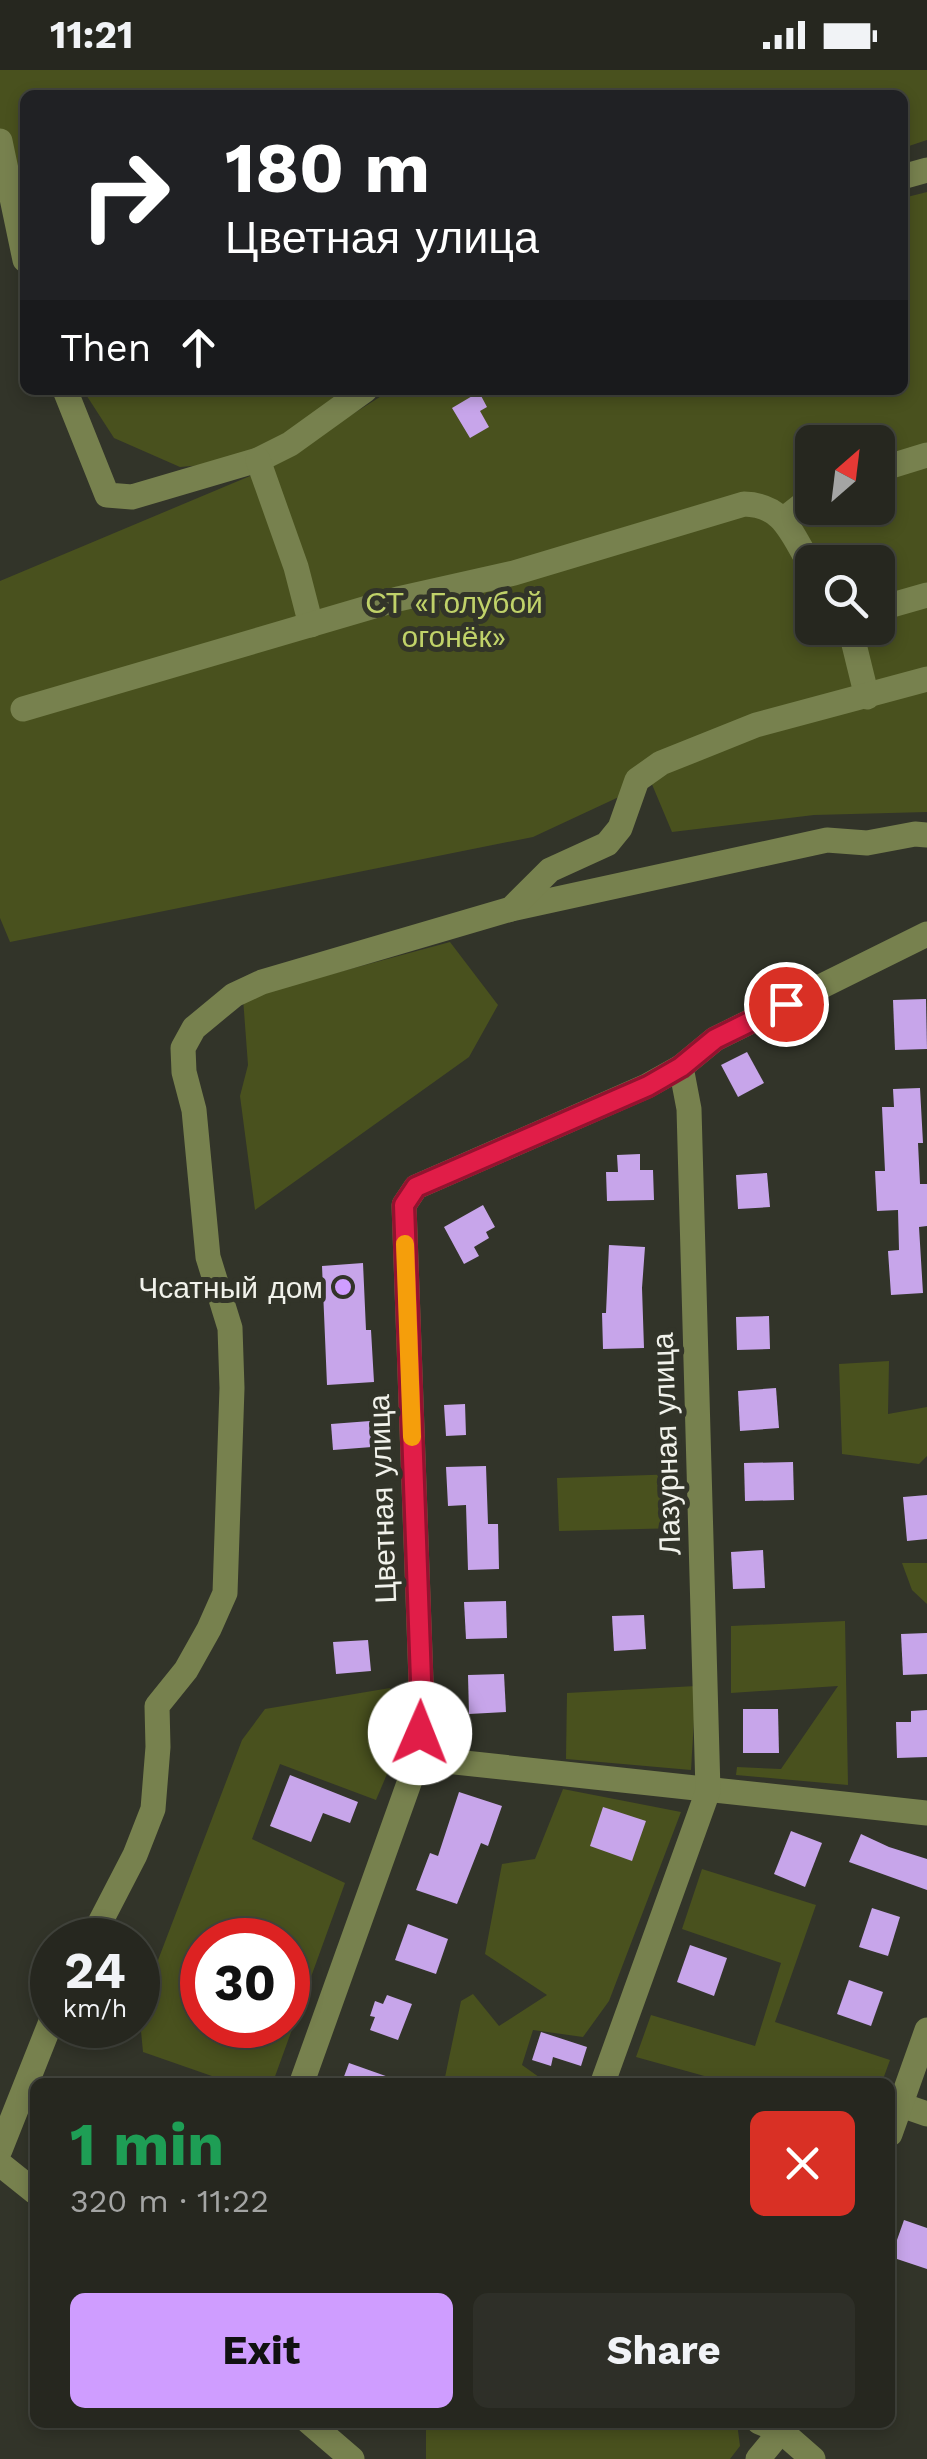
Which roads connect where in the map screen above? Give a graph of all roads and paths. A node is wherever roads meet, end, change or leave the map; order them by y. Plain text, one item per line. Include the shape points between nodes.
1 (0, 141) edge
2 (20, 236) edge
3 (68, 395) edge
4 (357, 395) edge
5 (927, 455) edge
6 (258, 460) junction
7 (895, 465) edge
8 (795, 510) edge
9 (784, 519) junction
10 (799, 545) edge
11 (927, 595) edge
12 (895, 604) edge
13 (311, 624) junction
14 (854, 645) edge
15 (927, 680) edge
16 (867, 697) junction
17 (23, 709) dead end
18 (927, 836) edge
19 (511, 909) junction
20 (927, 934) edge
21 (681, 1067) junction
22 (418, 1758) junction
23 (708, 1790) junction
24 (927, 1813) edge
25 (102, 1918) edge
26 (927, 2030) edge
27 (40, 2048) edge
28 (303, 2078) edge
29 (604, 2078) edge
30 (901, 2105) junction
31 (927, 2114) edge
32 (895, 2121) edge
33 (0, 2150) edge
34 (0, 2164) edge
35 (30, 2188) edge
36 (316, 2428) edge
37 (773, 2428) edge
38 (777, 2428) edge
39 (352, 2459) edge
40 (758, 2459) edge
41 (813, 2459) edge

1 - 2 street
3 - 6 street via 120,496
4 - 6 street
5 - 7 street
6 - 13 street
8 - 9 street
9 - 10 street
9 - 13 street via 744,504 514,573
11 - 12 street
13 - 17 street
14 - 16 street
15 - 16 street
16 - 19 street via 756,726 661,762 637,780 607,844 550,870
18 - 19 street via 827,840
19 - 25 street via 262,982 194,1028 183,1048 208,1257 230,1328 224,1592 186,1670 157,1706 153,1810
20 - 21 street via 715,1039
21 - 22 street, Цветная улица via 416,1187 404,1205 422,1708
21 - 23 street, Лазурная улица via 689,1109
22 - 23 street
22 - 28 street, Цветная улица
23 - 24 street
23 - 29 street, Лазурная улица
26 - 30 street
27 - 33 street
30 - 31 street
30 - 32 street
34 - 35 street
36 - 39 street
37 - 40 street
38 - 41 street

